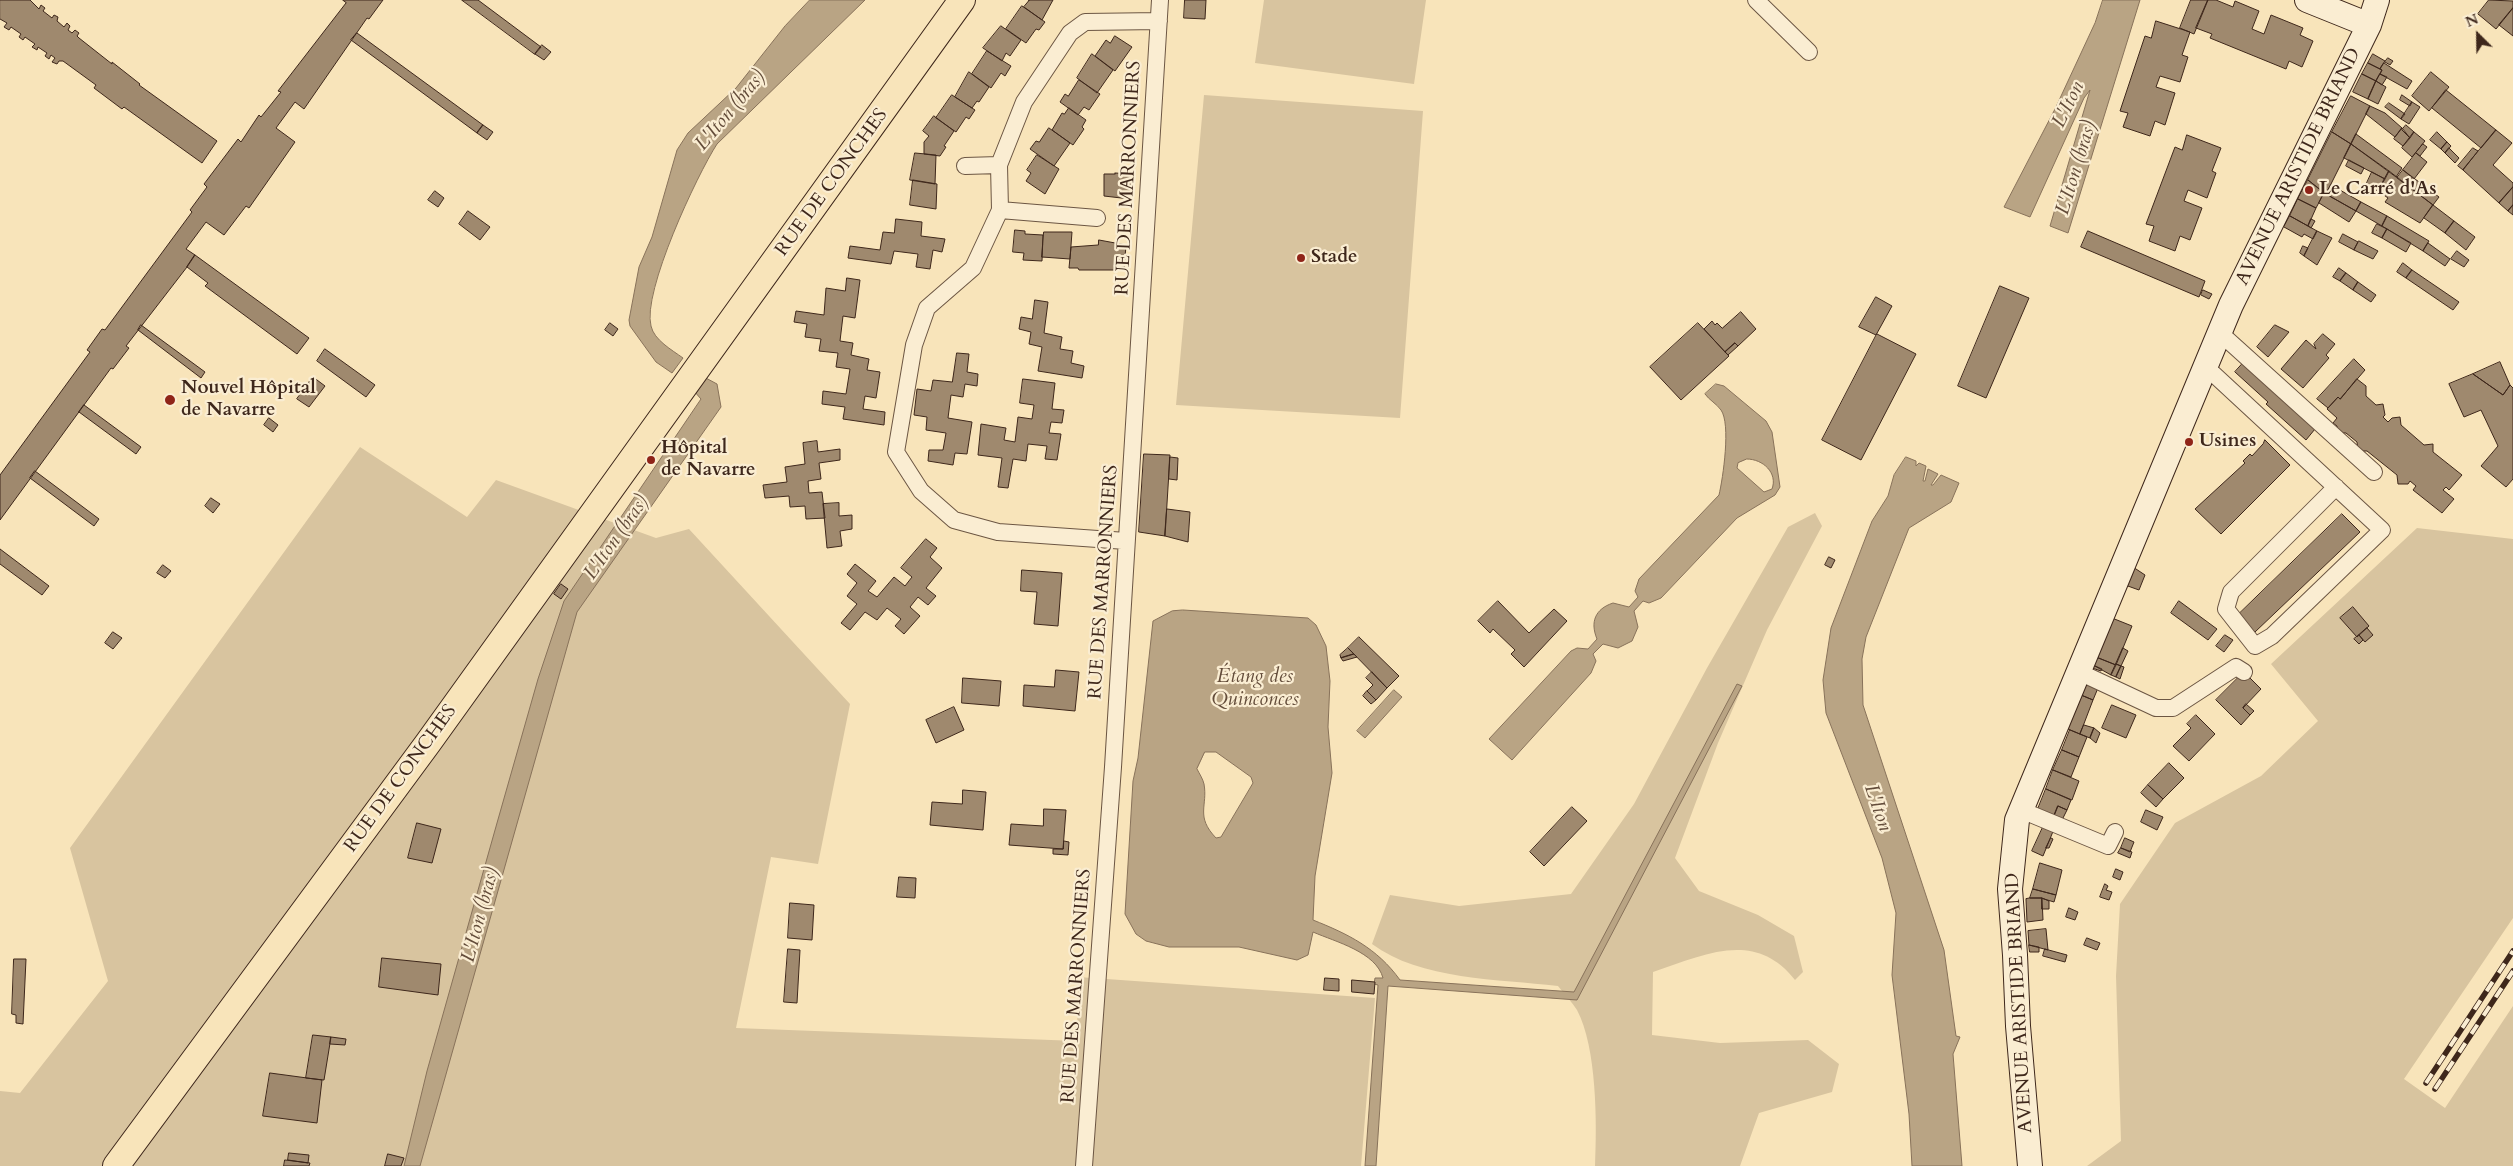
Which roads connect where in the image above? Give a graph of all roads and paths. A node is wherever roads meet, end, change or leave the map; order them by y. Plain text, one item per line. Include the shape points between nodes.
1 (962, 0) edge
2 (1160, 0) edge
3 (1756, 0) edge
4 (2307, 0) edge
5 (2377, 0) edge
6 (1159, 20) junction
7 (2369, 25) junction
8 (1809, 52) dead end
9 (999, 165) junction
10 (965, 166) dead end
11 (1000, 210) junction
12 (1097, 218) dead end
13 (2220, 332) junction
14 (2206, 367) junction
15 (2374, 472) dead end
16 (2336, 487) junction
17 (1126, 542) junction
18 (2079, 672) junction
19 (2244, 672) dead end
20 (2021, 810) junction
21 (2115, 832) dead end
22 (116, 1166) edge
23 (1084, 1166) edge
24 (2030, 1166) edge

1 - 22 main road, RUE DE CONCHES via 428,743
2 - 6 street, RUE DES MARRONNIERS
3 - 8 street
4 - 7 main road
5 - 7 main road, AVENUE ARISTIDE BRIAND
6 - 9 street via 1085,22 1070,33 1024,102
6 - 17 street, RUE DES MARRONNIERS
7 - 13 main road, AVENUE ARISTIDE BRIAND
9 - 10 street
9 - 11 street
11 - 12 street
11 - 17 street via 973,268 927,308 914,345 896,452 921,491 954,520 998,532
13 - 14 main road, AVENUE ARISTIDE BRIAND
13 - 15 street
14 - 16 street
14 - 18 main road, AVENUE ARISTIDE BRIAND
16 - 16 street via 2231,592 2226,609 2256,646 2272,636 2382,530
17 - 23 street, RUE DES MARRONNIERS
18 - 19 street via 2156,708 2173,708 2236,667
18 - 20 main road, AVENUE ARISTIDE BRIAND
20 - 21 street via 2108,846
20 - 24 main road, AVENUE ARISTIDE BRIAND via 2017,820 2010,889

